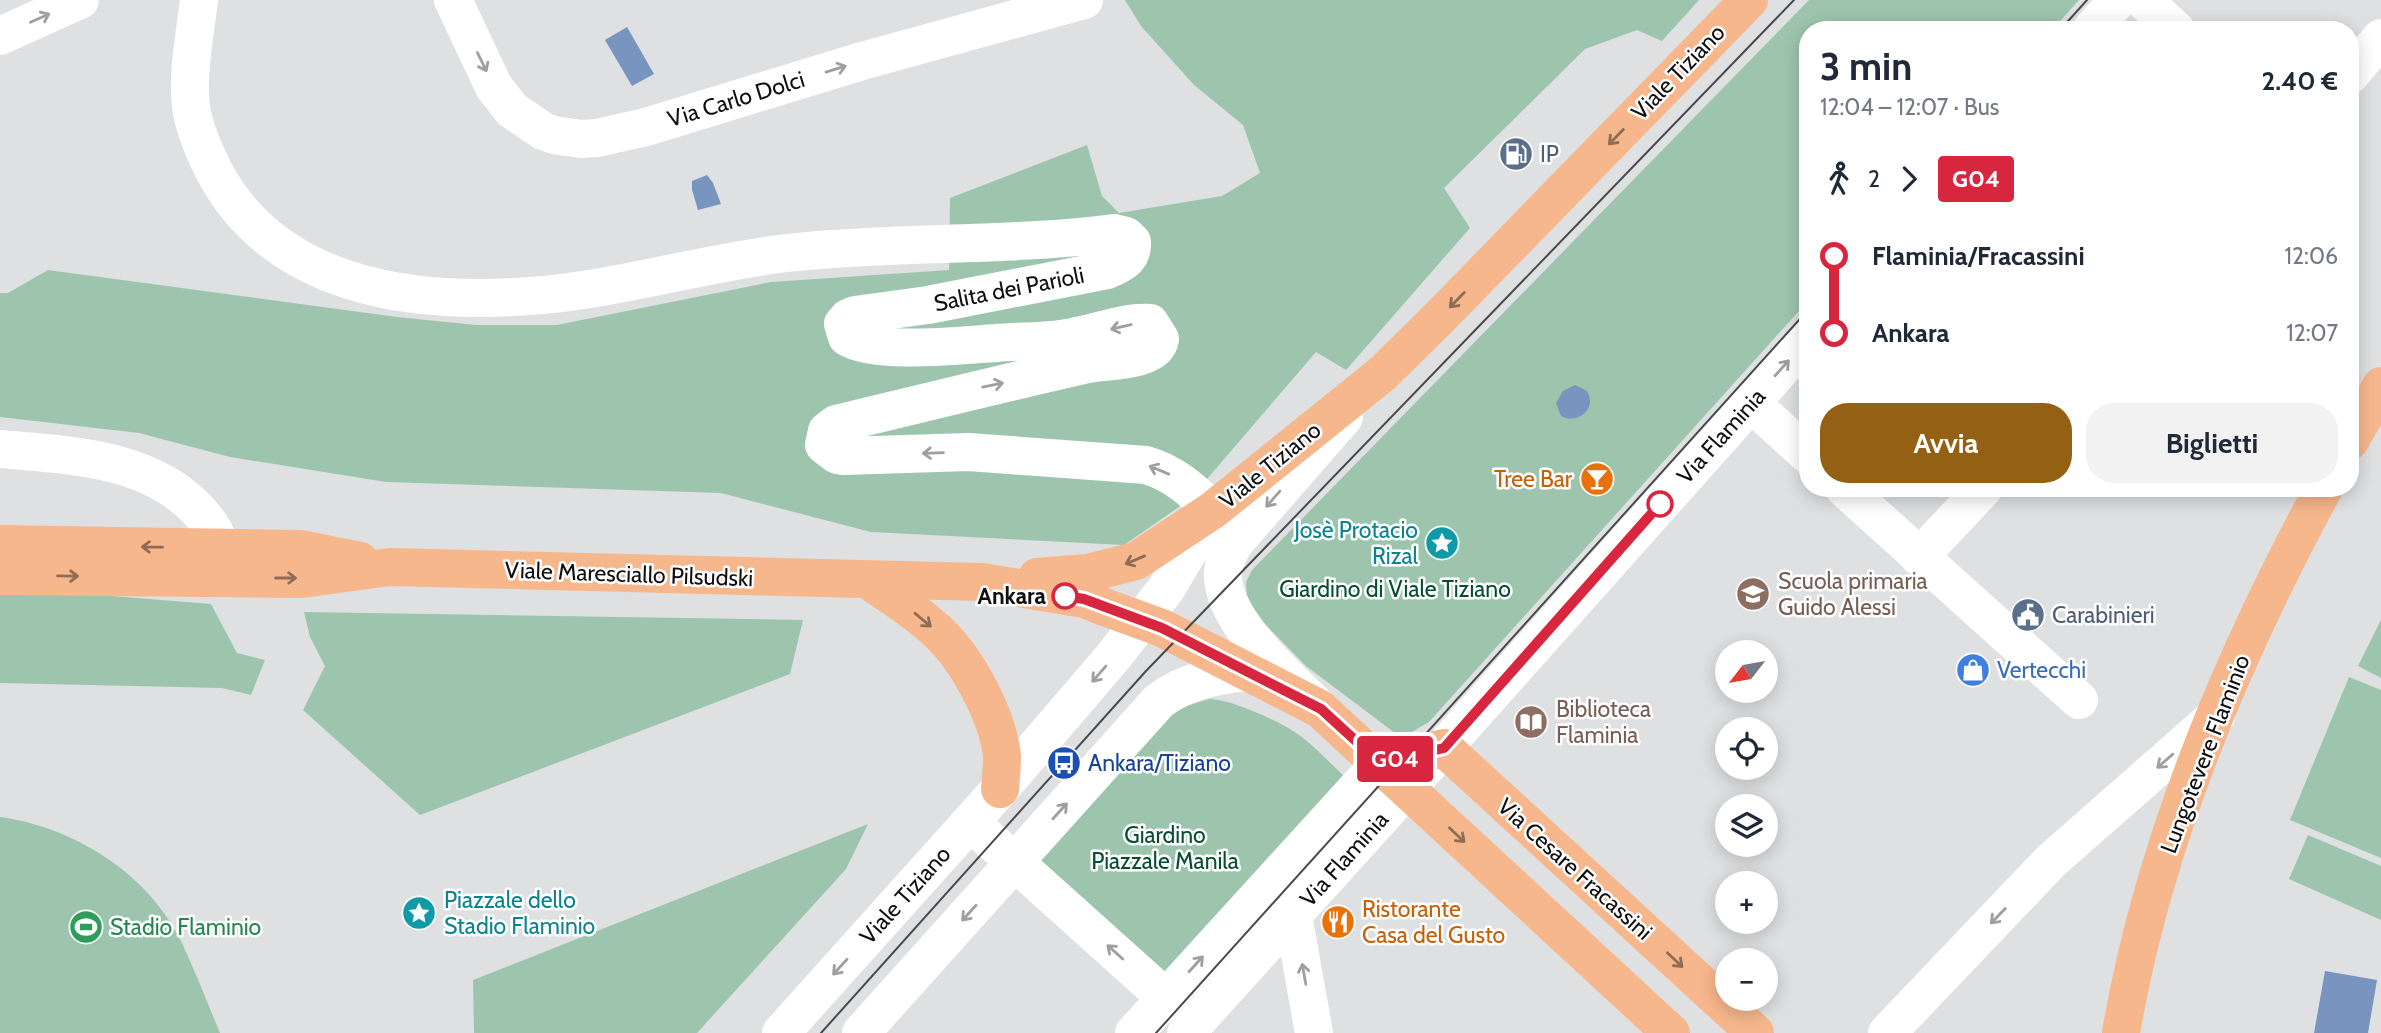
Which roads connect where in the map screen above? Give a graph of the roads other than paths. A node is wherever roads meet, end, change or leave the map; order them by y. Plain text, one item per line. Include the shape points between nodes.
1 (80, 0) edge
2 (199, 0) edge
3 (453, 0) edge
4 (1083, 0) edge
5 (1749, 0) edge
6 (2118, 0) edge
7 (2143, 0) edge
8 (2099, 21) edge
9 (2166, 21) edge
10 (0, 36) edge
11 (2381, 38) edge
12 (2359, 64) edge
13 (1799, 349) edge
14 (1382, 373) junction
15 (2381, 386) edge
16 (1750, 402) junction
17 (2359, 425) edge
18 (1799, 447) edge
19 (0, 449) edge
20 (1854, 497) edge
21 (1976, 497) edge
22 (2320, 497) edge
23 (1213, 510) junction
24 (0, 544) edge
25 (1919, 557) junction
26 (219, 563) junction
27 (0, 576) edge
28 (868, 580) junction
29 (982, 582) junction
30 (1142, 621) junction
31 (1247, 672) junction
32 (2078, 700) dead end
33 (1321, 709) junction
34 (2216, 716) junction
35 (1444, 748) junction
36 (1393, 776) junction
37 (1000, 789) junction
38 (970, 822) junction
39 (1014, 862) junction
40 (1293, 915) junction
41 (1166, 998) junction
42 (1198, 1029) edge
43 (781, 1033) edge
44 (861, 1033) edge
45 (1134, 1033) edge
46 (1314, 1033) edge
47 (1671, 1033) edge
48 (1755, 1033) edge
49 (1887, 1033) edge
50 (2121, 1033) edge

10 -> 1 street
23 -> 2 street, Salita dei Parioli via 1188,486 1146,465 969,452 843,456 824,445 824,435 836,424 1153,352 1160,339 1147,323 1060,339 952,346 871,345 854,342 844,332 843,324 855,315 1107,270 1129,258 1132,242 1126,236 1114,233 784,253 531,296 440,296 359,284 318,270 279,246 242,213 219,182 191,108
3 -> 4 street, Via Carlo Dolci via 494,87 512,110 543,131 581,139 646,127
5 -> 14 main road, Viale Tiziano
6 - 8 street
7 - 9 street
11 - 12 street
16 -> 13 street, Via Flaminia
14 - 23 main road, Viale Tiziano
14 -> 33 street via 1236,541 1224,564 1224,590 1239,621
15 - 17 main road
16 - 18 street
16 - 35 street, Via Flaminia
19 - 26 street via 87,459 164,482 204,516 217,536
20 - 25 street
21 - 25 street
22 - 34 main road, Lungotevere Flaminio
23 -> 29 main road via 1149,554 1121,566
23 - 30 street, Viale Tiziano
26 -> 24 main road, Viale Maresciallo Pilsudski
25 - 32 street
27 -> 26 main road, Viale Maresciallo Pilsudski
26 - 28 main road, Viale Maresciallo Pilsudski via 300,548 390,567
28 - 29 main road, Viale Maresciallo Pilsudski
28 -> 37 main road via 919,616 966,668 997,734 1002,755
29 - 30 main road via 1084,599
30 - 31 main road
30 -> 37 street, Viale Tiziano
31 - 33 main road
39 -> 31 street via 1159,701 1197,681
33 - 36 main road
34 -> 49 street via 2051,861
34 - 50 main road, Lungotevere Flaminio via 2166,850
35 - 36 street, Via Flaminia
35 -> 48 main road, Via Cesare Fracassini
36 - 40 street, Via Flaminia
41 -> 36 street, Via Flaminia
36 -> 47 main road
37 - 38 street, Viale Tiziano
38 - 39 street
38 -> 43 street, Viale Tiziano
41 -> 39 street
39 -> 44 street
40 - 42 street, Via Flaminia
46 -> 40 street
41 - 45 street, Via Flaminia

